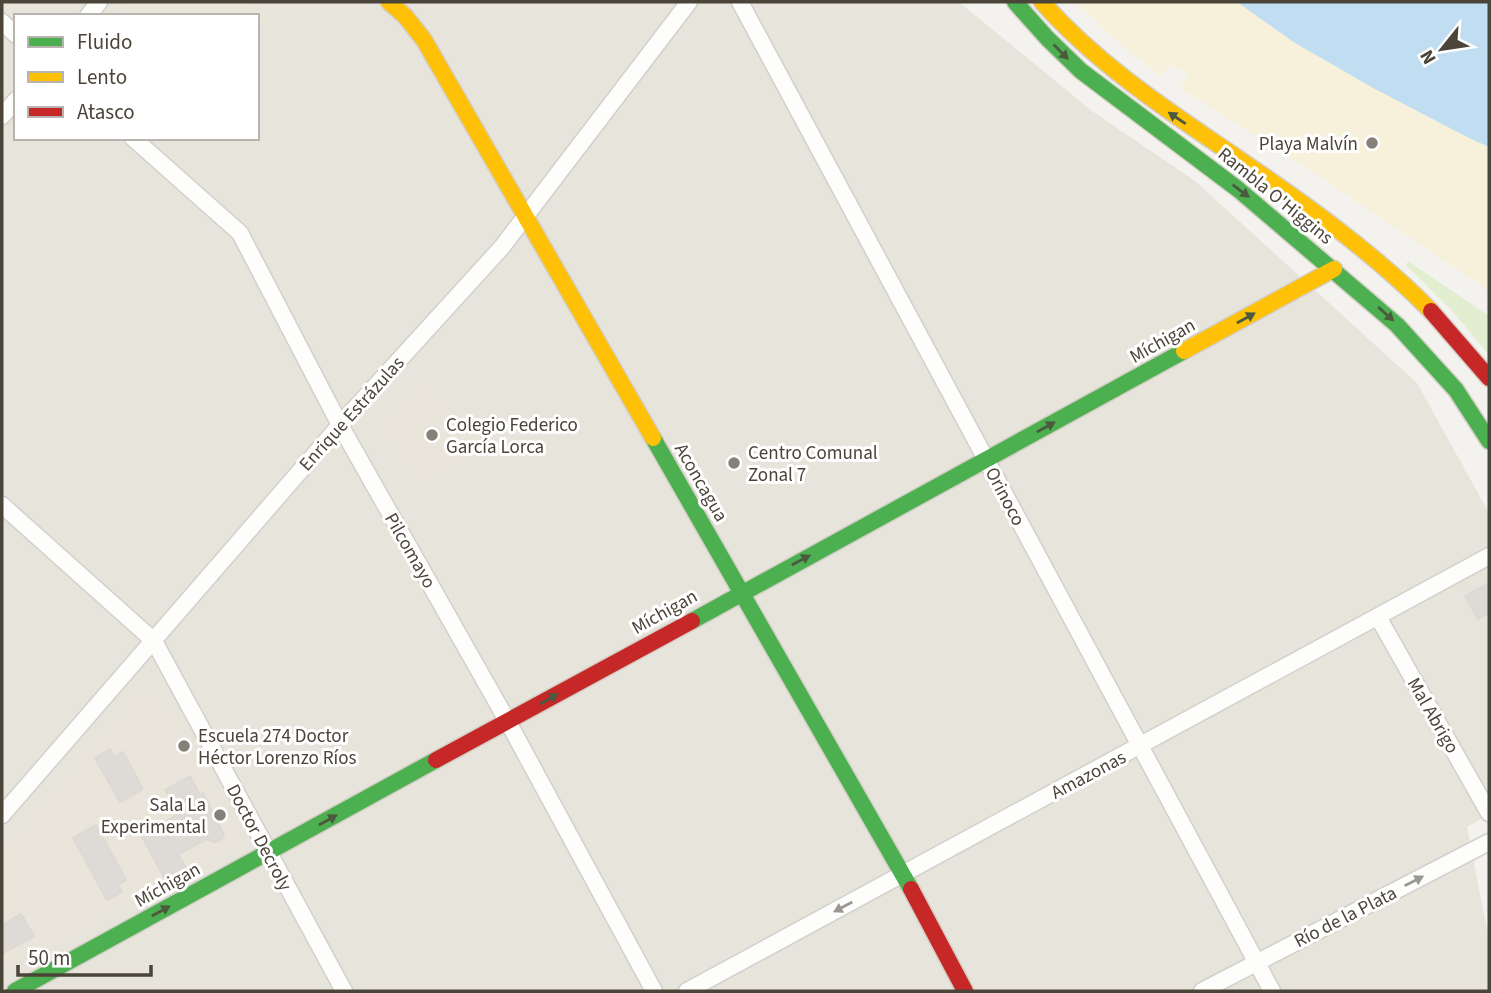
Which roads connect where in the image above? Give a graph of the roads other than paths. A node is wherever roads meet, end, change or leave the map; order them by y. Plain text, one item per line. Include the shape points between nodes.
1 (389, 2) edge
2 (689, 2) edge
3 (740, 2) edge
4 (1015, 2) edge
5 (1042, 2) edge
6 (14, 102) edge
7 (2, 116) edge
8 (135, 140) edge
9 (525, 217) junction
10 (1334, 269) junction
11 (1489, 378) edge
12 (340, 425) junction
13 (1489, 441) edge
14 (987, 460) junction
15 (2, 505) edge
16 (1489, 556) edge
17 (741, 592) junction
18 (1378, 617) junction
19 (154, 641) junction
20 (508, 722) junction
21 (1140, 746) junction
22 (1489, 813) edge
23 (2, 816) edge
24 (1489, 842) edge
25 (268, 853) junction
26 (903, 874) junction
27 (1256, 961) junction
28 (15, 991) edge
29 (344, 991) edge
30 (654, 991) edge
31 (687, 991) edge
32 (965, 991) edge
33 (1202, 991) edge
34 (1272, 991) edge

1 - 9 street, Aconcagua via 424,40
2 - 9 street, Enrique Estrázulas
3 - 14 street, Orinoco
4 -> 10 street, Rambla O'Higgins via 1105,91 1259,205
11 -> 5 street, Rambla O'Higgins via 1432,312 1375,259 1143,95 1085,49
6 - 7 street
8 - 12 street, Pilcomayo via 240,233
9 - 12 street, Enrique Estrázulas
9 - 17 street, Aconcagua
10 -> 13 street, Rambla O'Higgins via 1438,366
14 -> 10 street, Míchigan
12 - 19 street, Enrique Estrázulas
12 - 20 street, Pilcomayo
17 -> 14 street, Míchigan
14 - 21 street, Orinoco
15 - 19 street, Doctor Decroly
16 - 18 street, Amazonas
20 -> 17 street, Míchigan
17 - 26 street, Aconcagua
18 - 21 street, Amazonas
18 - 22 street, Mal Abrigo
19 - 23 street, Enrique Estrázulas
19 - 25 street, Doctor Decroly
25 -> 20 street, Míchigan
20 - 30 street, Pilcomayo
21 - 26 street, Amazonas
21 - 27 street, Orinoco
27 -> 24 street, Río de la Plata
28 -> 25 street, Míchigan
25 - 29 street, Doctor Decroly
26 -> 31 street, Amazonas
26 - 32 street, Aconcagua
27 - 33 street, Río de la Plata
27 - 34 street, Orinoco

